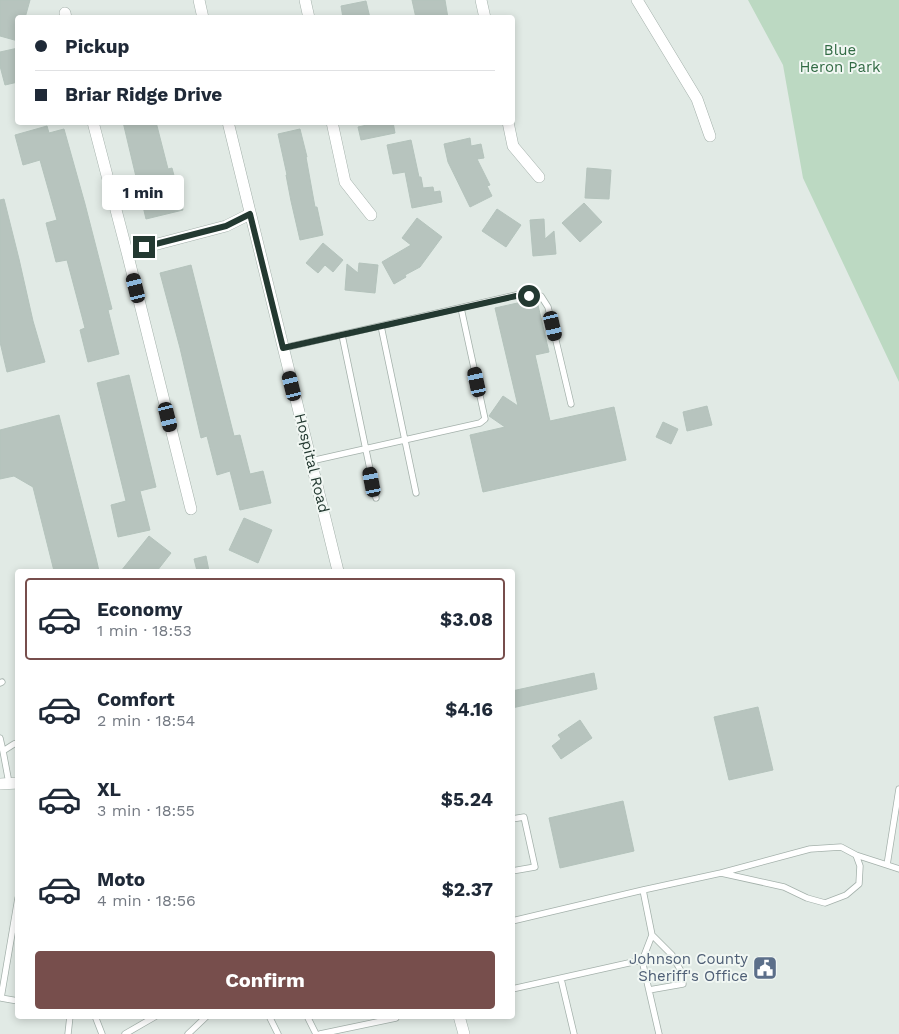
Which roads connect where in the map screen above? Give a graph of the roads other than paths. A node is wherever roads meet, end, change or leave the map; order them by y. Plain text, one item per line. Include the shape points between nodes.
1 (199, 0) edge
2 (305, 0) edge
3 (481, 0) edge
4 (637, 0) edge
5 (202, 15) edge
6 (308, 15) edge
7 (484, 15) edge
8 (94, 125) edge
9 (229, 125) edge
10 (333, 125) edge
11 (509, 125) edge
12 (710, 136) dead end
13 (539, 178) dead end
14 (250, 214) junction
15 (371, 215) dead end
16 (127, 252) junction
17 (461, 308) junction
18 (381, 326) junction
19 (342, 335) junction
20 (283, 348) junction
21 (571, 404) dead end
22 (405, 440) junction
23 (366, 449) junction
24 (311, 461) junction
25 (416, 493) dead end
26 (376, 498) dead end
27 (191, 509) dead end
28 (338, 569) edge
29 (0, 738) edge
30 (15, 744) edge
31 (4, 751) junction
32 (9, 783) edge
33 (899, 789) edge
34 (515, 818) edge
35 (856, 855) junction
36 (887, 865) junction
37 (515, 870) edge
38 (899, 870) edge
39 (720, 873) junction
40 (643, 890) junction
41 (15, 916) edge
42 (515, 920) edge
43 (652, 935) junction
44 (642, 961) junction
45 (560, 978) junction
46 (515, 988) edge
47 (649, 990) junction
48 (15, 1000) edge
49 (70, 1019) edge
50 (96, 1019) edge
51 (151, 1019) edge
52 (205, 1019) edge
53 (270, 1019) edge
54 (309, 1019) edge
55 (391, 1019) edge
56 (460, 1019) edge
57 (68, 1034) edge
58 (102, 1034) edge
59 (125, 1034) edge
60 (188, 1034) edge
61 (278, 1034) edge
62 (318, 1034) edge
63 (464, 1034) edge
64 (574, 1034) edge
65 (659, 1034) edge

1 - 5 street
2 - 6 street
3 - 7 street
4 - 12 street via 697,99
8 - 16 street
9 - 14 street, Hospital Road
10 - 15 street via 345,182
11 - 13 street via 513,146
14 - 16 street via 226,226
14 - 20 street, Hospital Road
16 - 27 street
17 - 18 lane
17 - 21 lane via 516,296 541,296 548,307
17 - 22 lane via 485,419 480,423
18 - 19 lane
18 - 22 lane
19 - 20 lane
19 - 23 lane
20 - 24 street, Hospital Road
22 - 23 lane
22 - 25 lane
23 - 24 lane
23 - 26 lane
24 - 28 street, Hospital Road
29 - 31 lane
30 - 31 lane
31 - 32 lane
33 - 36 lane
34 - 37 lane via 524,816 535,867
35 - 36 lane
35 - 39 lane via 840,847 810,849
35 - 39 lane via 860,866 859,884 846,895 825,903 784,887
36 - 38 lane
39 - 40 lane
40 - 42 lane
40 - 43 lane
41 - 48 lane via 1,998
43 - 44 lane
43 - 47 lane via 672,955 682,974 683,984
44 - 45 lane
44 - 47 lane
45 - 46 lane
45 - 64 lane
47 - 65 lane
49 - 57 lane
50 - 58 lane
51 - 59 lane
52 - 60 lane
53 - 61 lane
54 - 62 lane
55 - 62 lane
56 - 63 street

